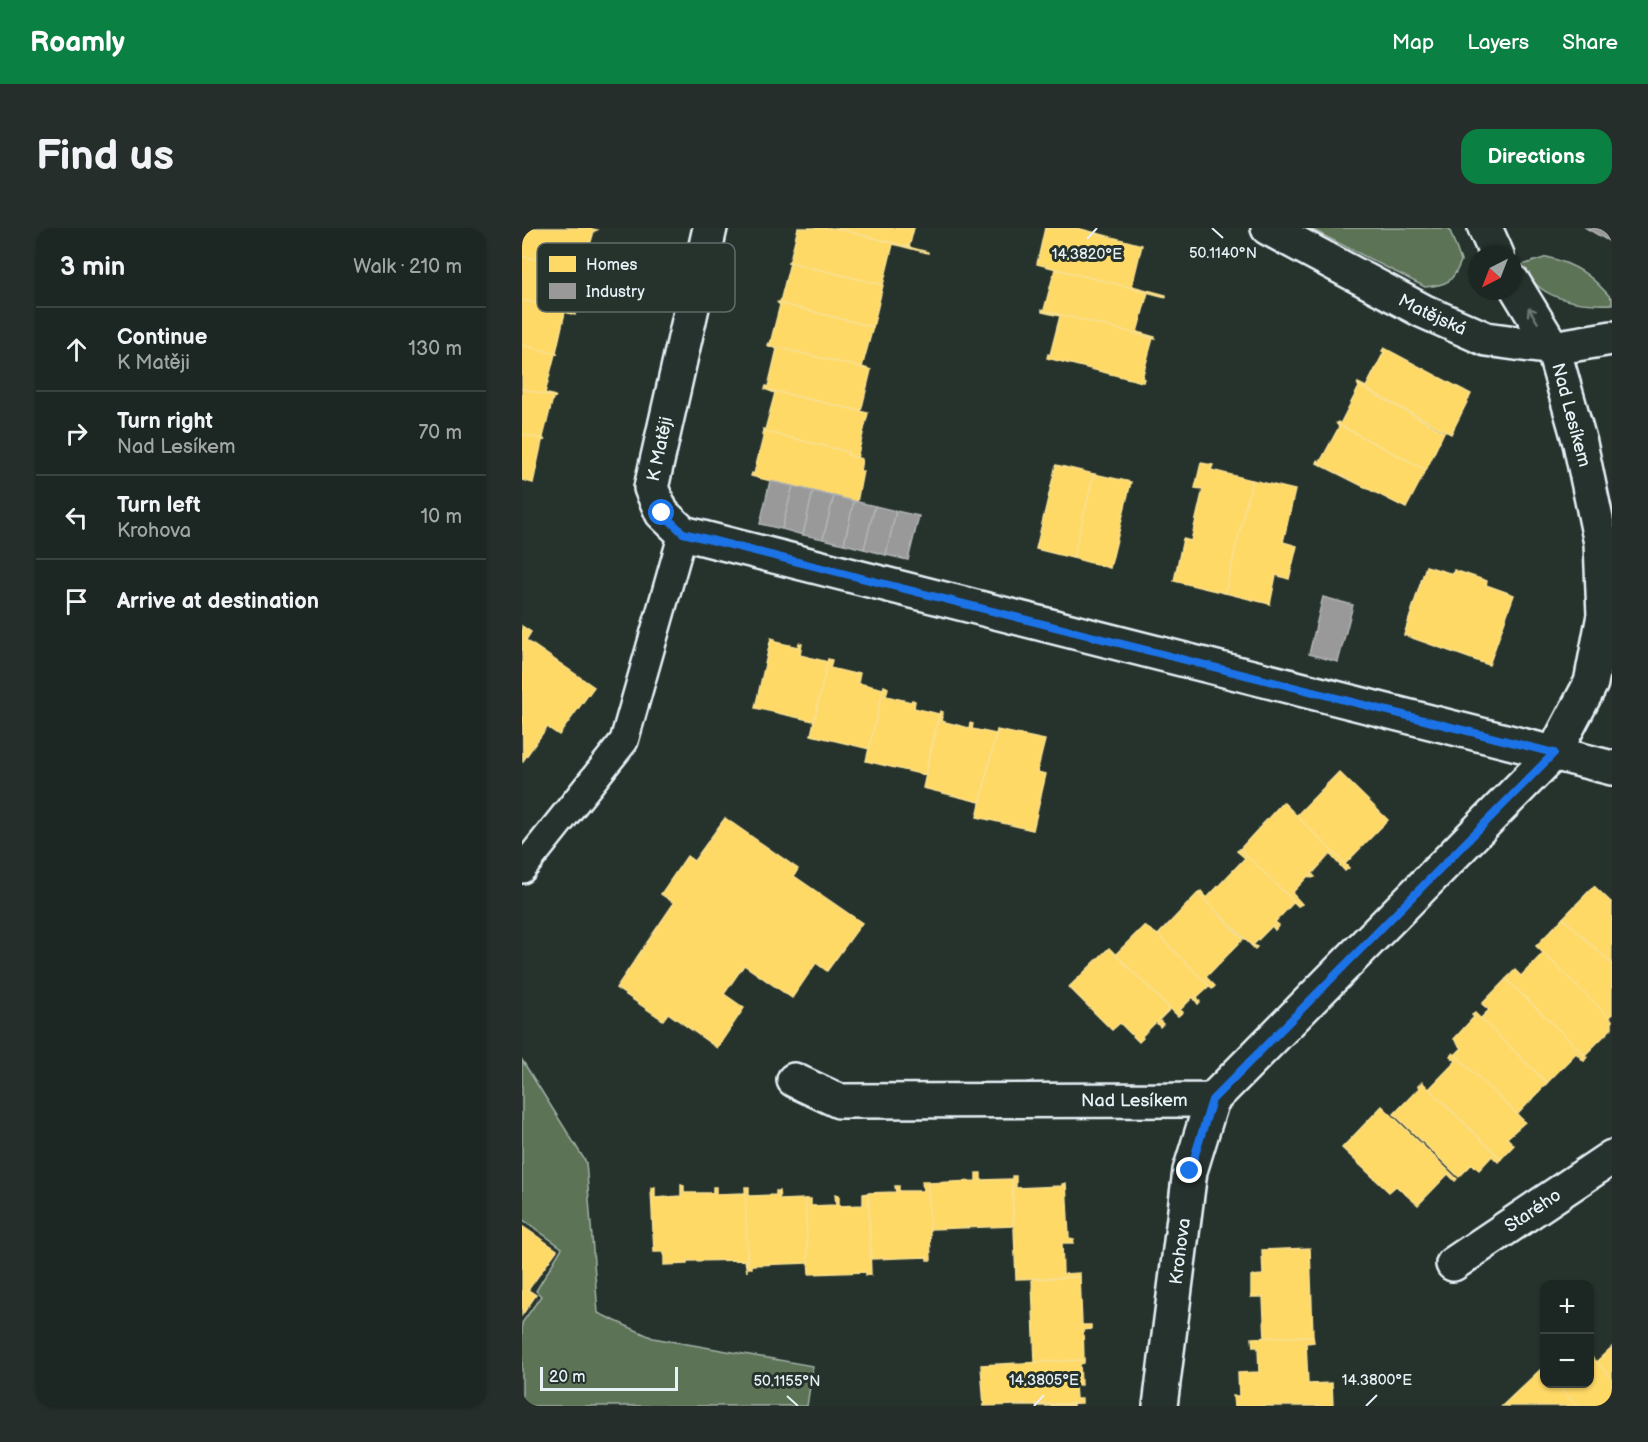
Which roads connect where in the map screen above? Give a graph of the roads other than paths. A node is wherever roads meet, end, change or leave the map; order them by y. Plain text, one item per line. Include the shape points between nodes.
1 (710, 228) edge
2 (1268, 228) edge
3 (1485, 228) edge
4 (707, 243) edge
5 (1493, 246) edge
6 (1522, 297) edge
7 (691, 312) edge
8 (1612, 338) edge
9 (1553, 348) junction
10 (683, 533) junction
11 (1554, 753) junction
12 (1612, 768) edge
13 (522, 869) edge
14 (794, 1080) dead end
15 (1212, 1100) junction
16 (1612, 1157) edge
17 (1453, 1264) dead end
18 (1160, 1406) edge

1 - 4 street, K Matěji
2 - 9 street, Matějská via 1423,311 1486,339
3 - 5 street
9 -> 6 street, Nad Lesíkem
7 - 10 street, K Matěji via 651,488 662,513
8 - 9 street, Matějská
9 - 11 street, Nad Lesíkem via 1580,443 1601,543 1604,615 1591,683
10 - 11 street
10 - 13 lane via 624,741
11 - 12 street
11 - 15 street, Nad Lesíkem
14 - 15 street, Nad Lesíkem via 839,1101
15 - 18 street, Krohova via 1190,1171
16 - 17 street, Starého

